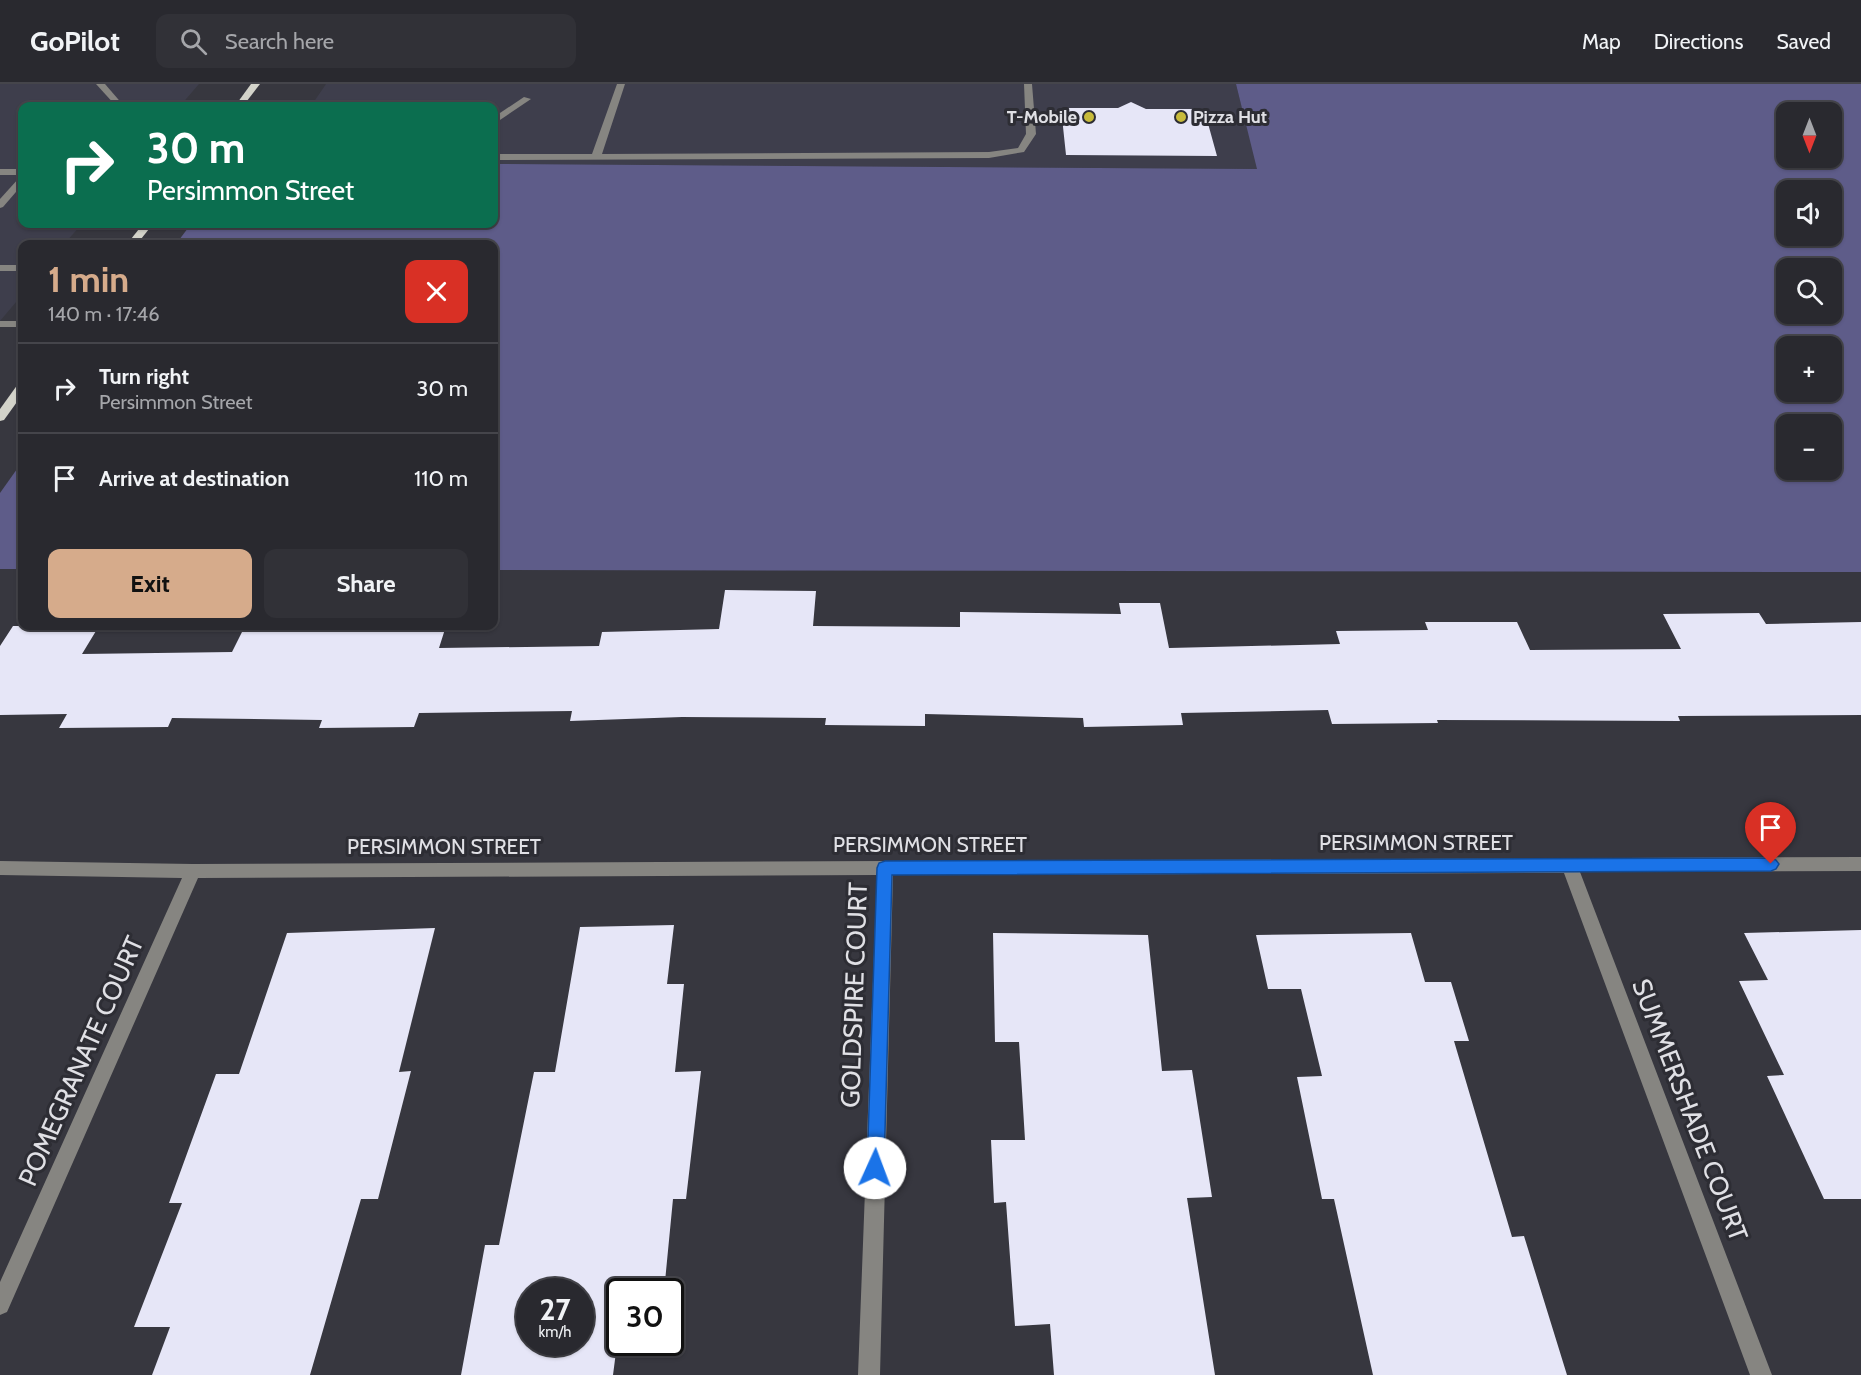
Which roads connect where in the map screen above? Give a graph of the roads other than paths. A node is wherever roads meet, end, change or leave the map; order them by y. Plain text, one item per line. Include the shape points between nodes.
1 (100, 84) edge
2 (256, 84) edge
3 (621, 84) edge
4 (1028, 84) edge
5 (527, 99) dead end
6 (116, 102) edge
7 (242, 102) edge
8 (498, 118) edge
9 (498, 157) edge
10 (596, 157) junction
11 (0, 172) edge
12 (18, 172) edge
13 (18, 185) edge
14 (0, 205) edge
15 (145, 228) edge
16 (135, 240) edge
17 (0, 268) edge
18 (18, 268) edge
19 (0, 324) edge
20 (18, 324) edge
21 (18, 392) edge
22 (0, 417) edge
23 (1861, 864) edge
24 (1569, 865) junction
25 (0, 868) edge
26 (885, 868) junction
27 (193, 870) junction
28 (0, 1305) edge
29 (869, 1375) edge
30 (1761, 1375) edge

1 - 6 street
2 - 7 main road
3 - 10 street
4 - 10 street via 1031,134 1021,150 989,155
5 - 8 street
9 - 10 street
11 - 12 street
13 - 14 street
15 - 16 main road
17 - 18 street
19 - 20 street
21 - 22 main road
23 - 24 street, PERSIMMON STREET
24 - 26 street, PERSIMMON STREET
24 - 30 street, SUMMERSHADE COURT
25 - 27 street, PERSIMMON STREET
26 - 27 street, PERSIMMON STREET
26 - 29 street, GOLDSPIRE COURT
27 - 28 street, POMEGRANATE COURT

